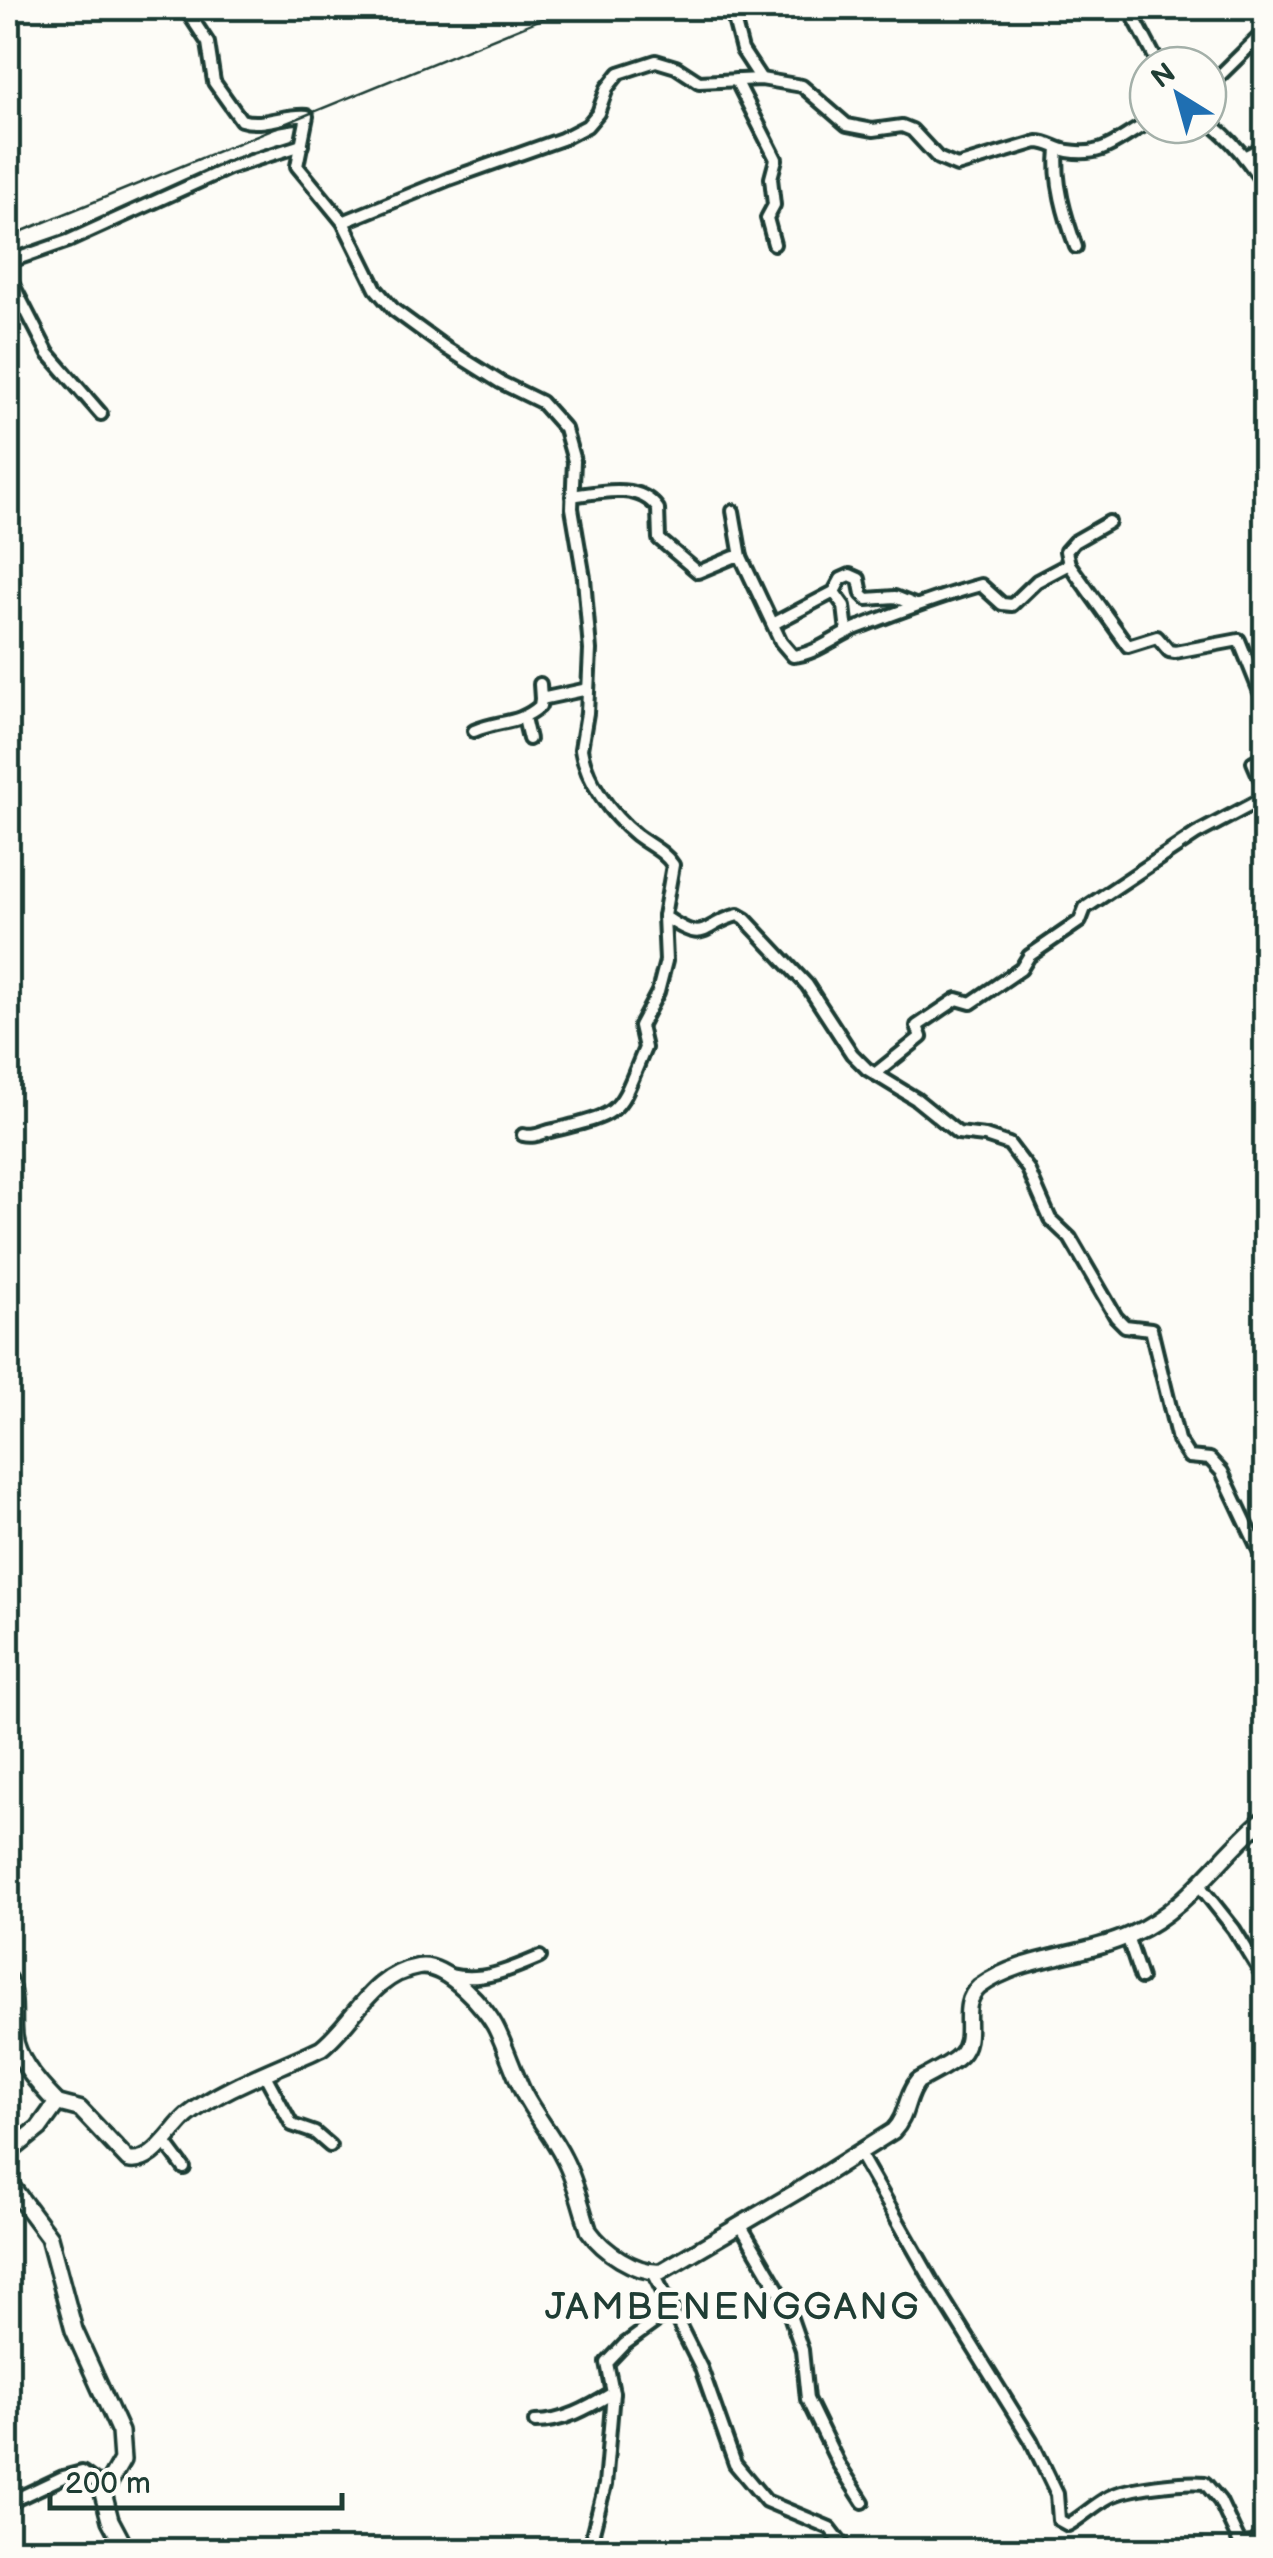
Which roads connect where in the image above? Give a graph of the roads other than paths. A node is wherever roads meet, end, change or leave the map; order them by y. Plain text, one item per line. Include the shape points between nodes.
1 (185, 8) edge
2 (731, 8) edge
3 (1129, 8) edge
4 (1258, 38) dead end
5 (1148, 45) edge
6 (1228, 67) edge
7 (762, 79) junction
8 (736, 80) junction
9 (1128, 136) edge
10 (1228, 139) edge
11 (302, 145) junction
12 (1266, 146) edge
13 (1058, 149) junction
14 (1244, 157) junction
15 (1266, 187) edge
16 (343, 222) junction
17 (774, 244) dead end
18 (1076, 248) dead end
19 (8, 262) edge
20 (8, 275) edge
21 (101, 414) dead end
22 (572, 496) junction
23 (733, 511) dead end
24 (1109, 522) dead end
25 (742, 557) junction
26 (1069, 564) junction
27 (834, 592) junction
28 (915, 605) junction
29 (773, 624) junction
30 (847, 632) junction
31 (540, 684) dead end
32 (588, 690) junction
33 (541, 699) junction
34 (1266, 707) edge
35 (524, 718) junction
36 (474, 730) dead end
37 (528, 739) dead end
38 (1266, 756) edge
39 (1266, 794) edge
40 (664, 916) junction
41 (875, 1074) junction
42 (524, 1135) dead end
43 (1266, 1565) edge
44 (1266, 1816) edge
45 (1199, 1885) junction
46 (1128, 1936) junction
47 (540, 1957) dead end
48 (449, 1974) junction
49 (1141, 1978) dead end
50 (8, 1980) edge
51 (1266, 1981) edge
52 (265, 2076) junction
53 (57, 2103) junction
54 (164, 2141) junction
55 (330, 2146) dead end
56 (8, 2153) edge
57 (859, 2153) junction
58 (184, 2168) dead end
59 (8, 2182) edge
60 (741, 2226) junction
61 (653, 2272) junction
62 (673, 2310) junction
63 (613, 2394) junction
64 (535, 2422) dead end
65 (104, 2488) junction
66 (864, 2502) dead end
67 (8, 2503) edge
68 (1266, 2535) edge
69 (1242, 2547) edge
70 (126, 2550) edge
71 (596, 2550) edge
72 (847, 2550) edge

1 - 11 street via 208,43 214,82 233,110 248,123 307,116
2 - 7 street via 742,50
3 - 5 street
4 - 6 street
7 - 8 street
7 - 13 street via 802,86 847,125 912,130 938,158 957,166 1038,142
8 - 16 street via 699,82 656,61 631,67 607,88 587,126
8 - 17 street via 776,159 767,218
9 - 13 street via 1094,152
10 - 14 street
11 - 16 street via 297,166
11 - 19 street via 229,168
12 - 14 street
13 - 18 street via 1064,210
14 - 15 street
16 - 22 street via 376,289 394,310 555,416 572,450
20 - 21 street via 48,352
22 - 25 street via 612,490 645,497 658,510 659,539 698,572
22 - 32 street via 588,612
23 - 25 street
24 - 26 street via 1071,544
25 - 29 street
26 - 28 street via 1012,605 981,585
26 - 34 street via 1128,646 1157,637 1175,652 1239,640
27 - 28 street via 854,575 868,599 895,597
27 - 29 street
27 - 30 street via 844,606
28 - 30 street
29 - 30 street via 793,656
31 - 33 street
32 - 33 street
32 - 40 street via 583,762 620,821 673,865
33 - 35 street
35 - 36 street
35 - 37 street
38 - 39 street via 1253,762
39 - 41 street via 1085,908 1080,922 974,1001 956,999 916,1026 922,1036
40 - 41 street via 698,933 730,917 745,920
40 - 42 street via 666,960 640,1026 645,1048 628,1092 600,1120
41 - 43 street via 958,1133 1009,1144 1116,1317 1126,1326 1151,1329 1178,1440 1188,1457 1210,1459 1222,1472
44 - 45 street
45 - 46 street via 1174,1910
45 - 51 street
46 - 49 street
46 - 57 street via 1031,1963 978,1987 966,2008 963,2052 918,2081 898,2126
47 - 48 street via 486,1976
48 - 52 street via 435,1966 404,1971 370,1993 321,2048
48 - 61 street via 497,2030 523,2092 567,2164 589,2232 612,2254
50 - 53 main road via 17,2050
52 - 54 street via 210,2100
52 - 55 street via 292,2126
53 - 54 street via 80,2109 131,2161
53 - 56 main road
54 - 58 street
57 - 60 street
57 - 69 street via 1026,2432 1057,2494 1059,2520 1068,2524 1122,2491 1186,2480 1210,2485
59 - 65 main road via 49,2237 74,2330 120,2432 122,2460
60 - 61 street
60 - 66 street via 786,2302 802,2350 807,2398
61 - 62 street
62 - 63 street via 608,2360
62 - 72 street via 735,2464 766,2500 830,2528
63 - 64 street via 558,2420
63 - 71 street
65 - 67 street via 82,2472
65 - 70 main road via 110,2520
68 - 69 street

